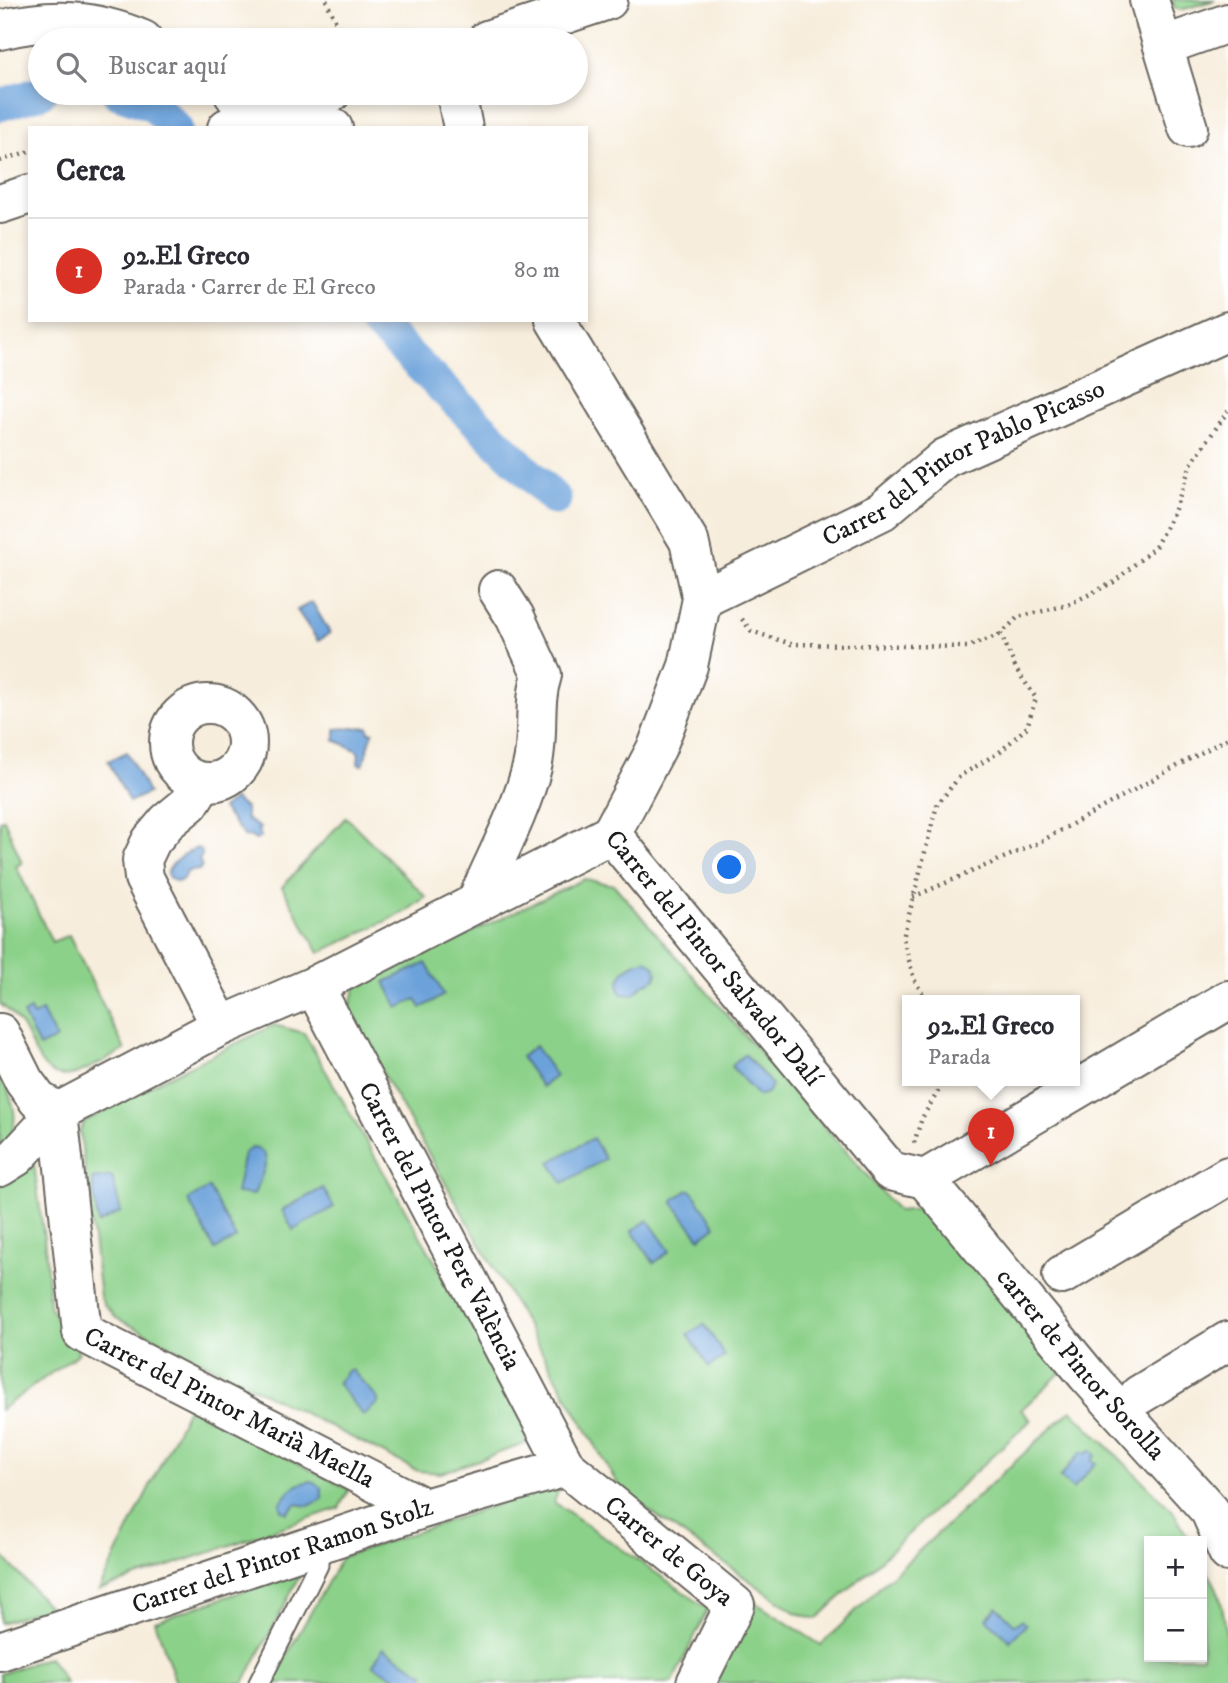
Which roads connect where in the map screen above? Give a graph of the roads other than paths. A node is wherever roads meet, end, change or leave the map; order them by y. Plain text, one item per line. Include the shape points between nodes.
1 (608, 0) edge
2 (1149, 0) edge
3 (1228, 23) edge
4 (107, 28) edge
5 (523, 28) edge
6 (0, 30) edge
7 (1163, 46) junction
8 (282, 105) edge
9 (458, 105) edge
10 (237, 116) edge
11 (325, 126) edge
12 (463, 126) edge
13 (1188, 128) dead end
14 (28, 195) edge
15 (0, 204) edge
16 (556, 322) edge
17 (1228, 331) edge
18 (498, 590) dead end
19 (711, 595) junction
20 (203, 782) dead end
21 (611, 834) junction
22 (476, 902) junction
23 (314, 986) junction
24 (1228, 1000) edge
25 (220, 1026) junction
26 (0, 1033) edge
27 (1080, 1084) edge
28 (1077, 1086) edge
29 (58, 1112) junction
30 (0, 1167) edge
31 (1228, 1176) edge
32 (917, 1177) junction
33 (1062, 1275) dead end
34 (1228, 1340) edge
35 (1139, 1395) dead end
36 (566, 1467) junction
37 (425, 1508) junction
38 (318, 1544) junction
39 (1228, 1552) edge
40 (0, 1651) edge
41 (259, 1683) edge
42 (696, 1683) edge

1 - 5 street
2 - 7 street
3 - 7 street
4 - 6 street via 62,20
7 - 13 street
8 - 10 street
9 - 12 street
10 - 11 street
14 - 15 street
16 - 19 street, Carrer del Pintor Salvador Dalí via 689,541
17 - 19 street, Carrer del Pintor Pablo Picasso via 945,458 881,511
18 - 22 street via 542,675 536,692 533,764 520,808
19 - 21 street, Carrer del Pintor Salvador Dalí via 657,747
20 - 25 street via 190,803 151,841 142,860 144,878
21 - 22 street
21 - 32 street, Carrer del Pintor Salvador Dalí via 890,1171
22 - 23 street
23 - 25 street
23 - 36 street, Carrer del Pintor Pere València
24 - 27 street
25 - 29 street
26 - 29 street via 31,1091
28 - 32 street
29 - 30 street via 16,1157
29 - 37 street, Carrer del Pintor Marià Maella via 82,1332
31 - 33 street
32 - 39 street, carrer de Pintor Sorolla via 1210,1511
34 - 35 street
36 - 37 street, Carrer del Pintor Ramon Stolz
36 - 42 street, Carrer de Goya via 735,1605
37 - 38 street, Carrer del Pintor Ramon Stolz
38 - 40 street, Carrer del Pintor Ramon Stolz
38 - 41 lane via 318,1565

